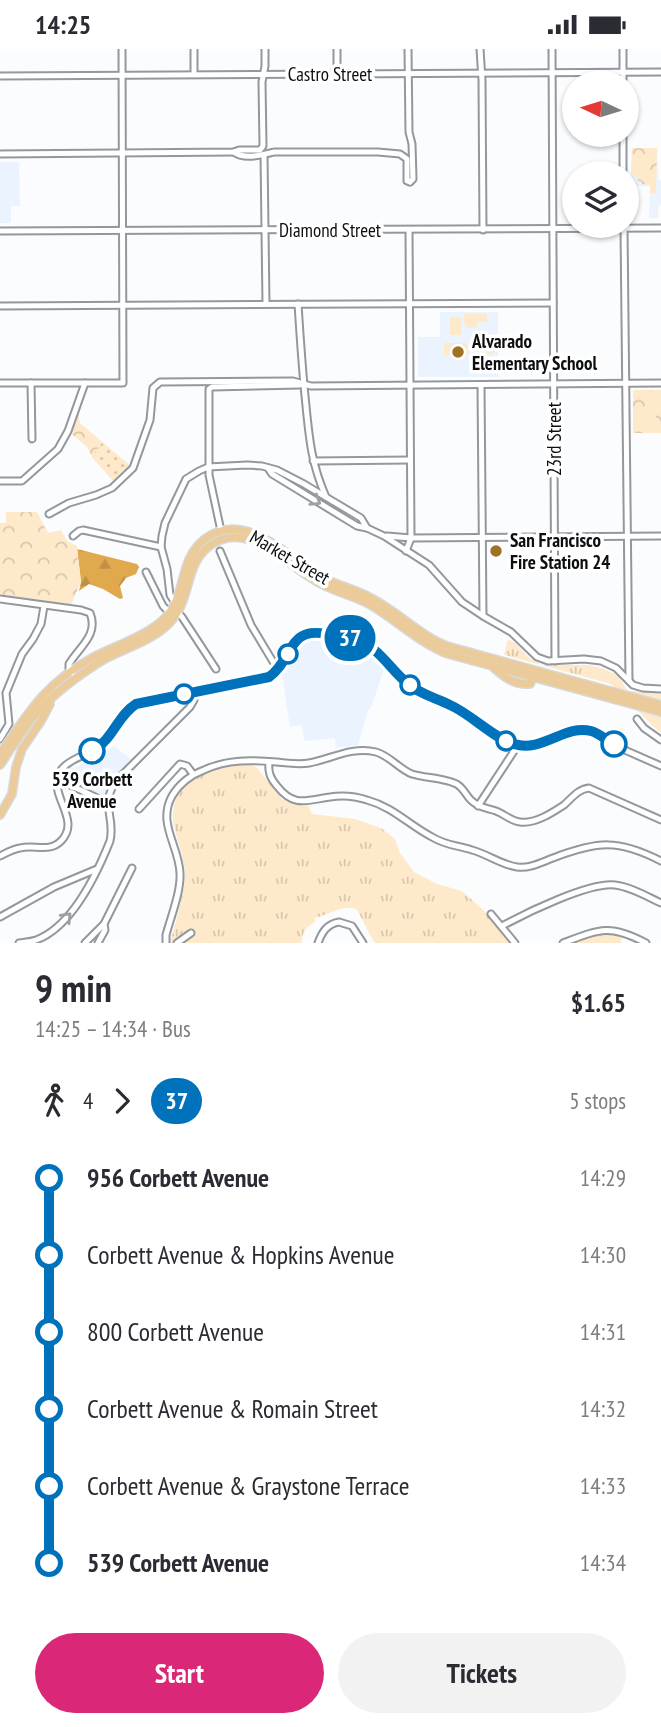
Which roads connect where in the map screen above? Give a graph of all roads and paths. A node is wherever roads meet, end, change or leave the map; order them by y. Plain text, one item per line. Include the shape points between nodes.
1 (122, 49) edge
2 (194, 49) edge
3 (265, 49) edge
4 (337, 49) edge
5 (408, 49) edge
6 (480, 49) edge
7 (552, 49) edge
8 (623, 49) edge
9 (623, 70) edge
10 (552, 72) junction
11 (562, 72) edge
12 (639, 72) edge
13 (661, 72) edge
14 (408, 73) junction
15 (480, 73) junction
16 (194, 74) junction
17 (264, 74) junction
18 (337, 74) junction
19 (122, 75) junction
20 (0, 76) edge
21 (262, 152) junction
22 (122, 153) junction
23 (0, 154) edge
24 (639, 227) edge
25 (661, 228) edge
26 (123, 230) junction
27 (409, 230) junction
28 (483, 230) junction
29 (552, 230) junction
30 (562, 230) edge
31 (0, 231) edge
32 (265, 231) junction
33 (624, 238) edge
34 (410, 303) junction
35 (553, 303) junction
36 (266, 304) junction
37 (298, 304) junction
38 (0, 306) edge
39 (123, 306) junction
40 (0, 383) edge
41 (31, 383) junction
42 (85, 383) junction
43 (661, 383) edge
44 (303, 384) junction
45 (553, 384) junction
46 (625, 384) junction
47 (410, 385) junction
48 (481, 385) junction
49 (32, 439) dead end
50 (410, 460) junction
51 (314, 465) junction
52 (208, 467) junction
53 (268, 468) junction
54 (0, 481) edge
55 (309, 481) junction
56 (326, 497) junction
57 (49, 514) dead end
58 (368, 528) junction
59 (221, 531) junction
60 (73, 535) dead end
61 (384, 536) junction
62 (626, 536) junction
63 (661, 536) edge
64 (482, 537) junction
65 (554, 537) junction
66 (411, 538) junction
67 (161, 547) junction
68 (220, 551) dead end
69 (406, 551) junction
70 (146, 572) dead end
71 (0, 599) edge
72 (176, 604) junction
73 (44, 605) junction
74 (174, 613) junction
75 (483, 617) junction
76 (555, 661) junction
77 (216, 669) dead end
78 (278, 670) junction
79 (71, 672) junction
80 (532, 674) junction
81 (76, 679) junction
82 (629, 681) junction
83 (661, 689) edge
84 (195, 692) junction
85 (57, 694) junction
86 (661, 705) edge
87 (661, 712) edge
88 (31, 714) junction
89 (637, 719) dead end
90 (35, 730) junction
91 (0, 739) edge
92 (661, 740) edge
93 (517, 745) junction
94 (0, 754) edge
95 (269, 762) junction
96 (0, 765) edge
97 (661, 766) edge
98 (193, 774) junction
99 (57, 779) junction
100 (108, 803) junction
101 (478, 806) junction
102 (139, 809) dead end
103 (0, 814) edge
104 (661, 820) edge
105 (0, 856) edge
106 (661, 861) edge
107 (132, 868) dead end
108 (97, 869) junction
109 (661, 903) edge
110 (491, 914) dead end
111 (0, 917) edge
112 (104, 924) junction
113 (502, 926) junction
114 (191, 933) dead end
115 (19, 943) edge
116 (85, 943) edge
117 (98, 943) edge
118 (166, 943) edge
119 (177, 943) edge
120 (318, 943) edge
121 (363, 943) edge
122 (515, 943) edge
123 (563, 943) edge
124 (646, 943) edge

1 - 19 street
2 - 16 street
3 - 17 street
4 - 18 street
5 - 14 street
6 - 15 street
7 - 10 street, 23rd Street
8 - 9 street
10 - 11 street, Castro Street
10 - 15 street, Castro Street
10 - 29 street, 23rd Street
12 - 13 street, Castro Street
14 - 15 street, Castro Street
14 - 18 street, Castro Street
14 - 21 street via 410,182 405,157 400,154
15 - 28 street
16 - 17 street, Castro Street
16 - 19 street, Castro Street
17 - 18 street, Castro Street
17 - 21 street
19 - 20 street, Castro Street
19 - 22 street
21 - 22 street via 239,156 234,152
21 - 32 street
22 - 23 street
22 - 26 street
24 - 25 street, Diamond Street
26 - 31 street, Diamond Street
26 - 32 street, Diamond Street
26 - 39 street
27 - 28 street, Diamond Street
27 - 32 street, Diamond Street
27 - 34 street
28 - 29 street, Diamond Street
29 - 30 street, Diamond Street
29 - 35 street, 23rd Street
32 - 36 street
33 - 46 street
34 - 35 street
34 - 37 street
34 - 47 street
35 - 45 street, 23rd Street
36 - 37 street
36 - 39 street
37 - 44 street
38 - 39 street
39 - 42 street via 123,383
40 - 41 street
41 - 42 street
41 - 49 street
42 - 54 street via 58,449 22,481
43 - 46 street
44 - 47 street
44 - 51 street
44 - 52 street via 209,389
44 - 57 street via 160,381 153,387 150,420 133,468 113,488
45 - 46 street
45 - 48 street
45 - 65 street, 23rd Street
46 - 62 street
47 - 48 street
47 - 50 street
48 - 64 street
50 - 51 street
50 - 66 street
51 - 55 street
51 - 56 street
52 - 53 street
52 - 59 street
52 - 67 street via 186,479 165,523
53 - 55 street
53 -> 58 street via 356,526
55 - 56 street
56 - 58 street
58 - 61 street
59 - 72 main road via 201,542 190,556
59 - 80 main road, Market Street via 257,534 321,577 372,598 440,644
60 - 67 street via 83,530
61 - 66 street
61 - 69 street
62 - 63 street
62 - 65 street
62 - 82 street
64 - 65 street
64 - 66 street
64 - 75 street
65 - 76 street, 23rd Street
66 - 69 street
67 - 72 street via 170,595
68 - 78 street via 251,625
69 - 75 street via 429,565 462,603
70 - 74 street via 163,606
71 - 73 street
72 - 74 main road
73 - 79 street via 90,613 92,633 70,661
73 - 91 street via 41,624 6,693 9,721
74 - 77 street via 182,617
74 - 79 main road
74 - 80 main road, Market Street via 203,552 223,539 243,538 264,546 318,583 368,604 438,650 492,666 521,684 530,684
74 - 81 main road via 160,631
75 - 76 street via 511,632 537,657
76 - 82 street via 601,661
78 - 84 street via 266,678
78 - 93 street via 304,635 357,640 377,652 408,684
79 - 81 street
79 - 88 main road via 46,692
80 - 86 main road, Market Street
80 - 87 main road, Market Street
81 - 85 main road
82 - 83 street
84 - 99 street via 131,707 98,748 65,766
84 - 100 street via 190,708 116,782
85 - 88 main road
85 - 90 main road
88 - 90 main road via 37,722
88 - 94 main road
88 - 96 main road
89 - 92 street
90 - 103 main road via 22,749 12,794
93 - 97 street via 541,744 589,730
93 - 101 street
95 - 98 street via 221,763
95 - 101 street via 308,763 351,751 375,752 411,773 458,785
95 - 106 street via 273,780 293,800 340,796 371,801 395,811 440,842 516,867 608,844 636,849
98 - 102 street via 180,764
98 - 118 street via 174,793 166,813 180,876
99 - 100 street
99 - 105 street via 68,823 65,836 51,847 21,847
100 - 108 street via 111,838
101 - 104 street via 526,822 544,817 589,788
107 - 112 street
108 - 111 street
115 -> 108 street via 38,939 59,926 79,904
109 - 113 street via 623,887 604,885
110 - 113 street
112 - 116 street
112 - 117 street
113 - 122 street
114 - 119 street
120 - 121 street via 327,926 339,922 352,926
123 - 124 street via 607,930

